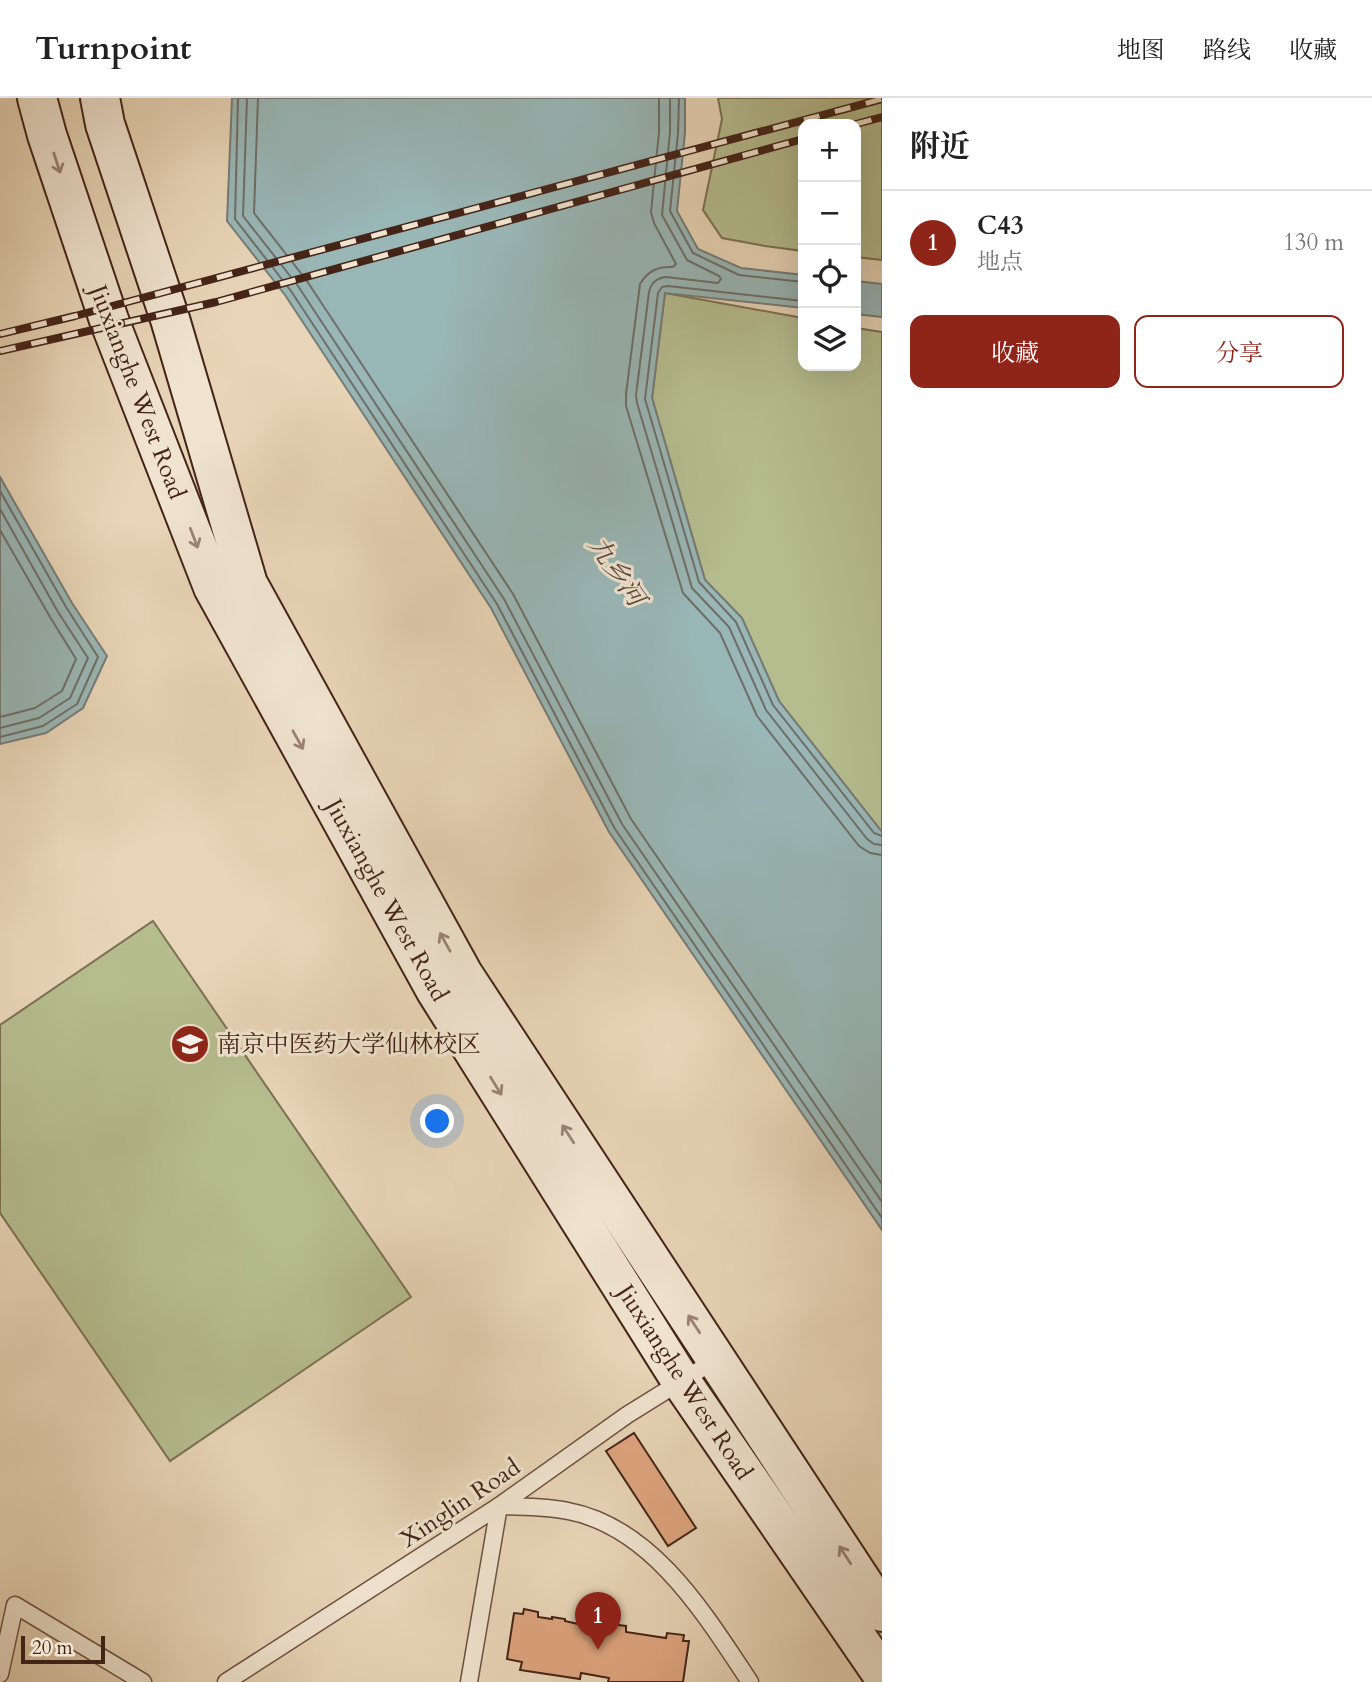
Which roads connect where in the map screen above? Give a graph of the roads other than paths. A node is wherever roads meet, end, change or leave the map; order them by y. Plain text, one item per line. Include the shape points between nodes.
1 (37, 98) edge
2 (100, 98) edge
3 (717, 1359) junction
4 (681, 1381) junction
5 (499, 1506) junction
6 (7, 1602) edge
7 (882, 1612) edge
8 (0, 1674) edge
9 (882, 1674) edge
10 (143, 1682) edge
11 (226, 1682) edge
12 (469, 1682) edge
13 (750, 1682) edge

1 -> 4 main road, Jiuxianghe West Road via 108,320 213,587 436,991
3 -> 2 main road, Jiuxianghe West Road via 463,974 248,584
3 - 4 lane, Xinglin Road
7 -> 3 main road, Jiuxianghe West Road
4 - 5 lane, Xinglin Road
4 - 9 main road, Jiuxianghe West Road
5 - 11 lane, Xinglin Road
5 - 12 lane
5 - 13 lane via 570,1511 634,1541 675,1578
6 - 8 lane
6 - 10 lane

